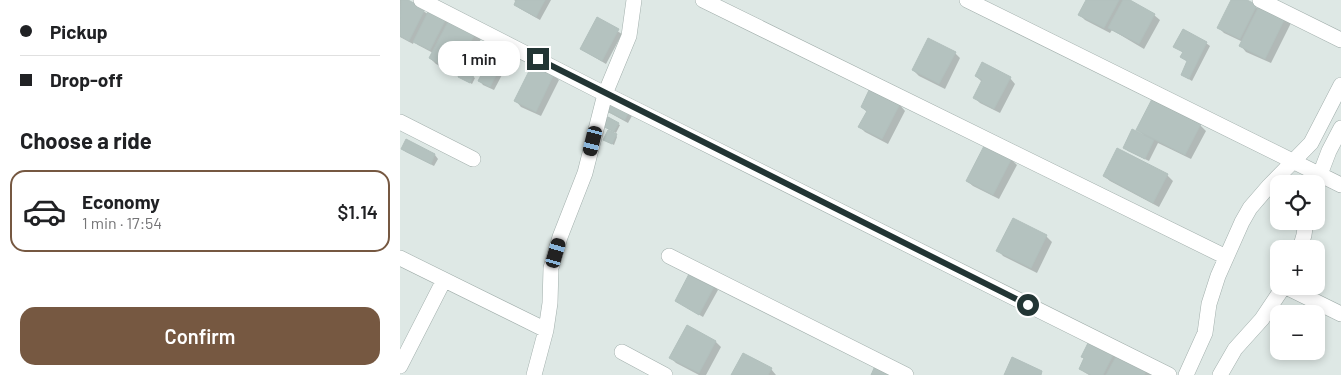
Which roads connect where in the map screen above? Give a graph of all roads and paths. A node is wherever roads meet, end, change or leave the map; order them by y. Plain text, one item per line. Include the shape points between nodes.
1 (422, 0) edge
2 (634, 0) edge
3 (703, 0) edge
4 (967, 0) edge
5 (1260, 0) edge
6 (1341, 40) edge
7 (1341, 85) edge
8 (605, 94) junction
9 (400, 122) edge
10 (1341, 128) edge
11 (473, 159) dead end
12 (1293, 161) junction
13 (1311, 175) edge
14 (1320, 175) edge
15 (1325, 182) edge
16 (1341, 185) edge
17 (668, 256) dead end
18 (1226, 257) junction
19 (400, 258) edge
20 (444, 280) junction
21 (1278, 295) edge
22 (1302, 295) edge
23 (1341, 314) edge
24 (546, 330) junction
25 (622, 352) dead end
26 (400, 366) edge
27 (534, 375) edge
28 (665, 375) edge
29 (906, 375) edge
30 (1169, 375) edge
31 (1186, 375) edge
32 (1220, 375) edge

1 - 8 street
2 - 8 street via 629,36
3 - 18 street
4 - 12 street
5 - 6 street
7 - 12 street via 1311,142
8 - 24 street via 585,173 560,237 552,268
8 - 30 street
9 - 11 street
10 - 14 street
12 - 13 street
12 - 18 street via 1250,208
15 - 16 street
17 - 29 street
18 - 31 street via 1209,304 1204,333
19 - 20 street
20 - 24 street
20 - 26 street
21 - 32 street via 1235,349
22 - 23 street
24 - 27 street
25 - 28 street

